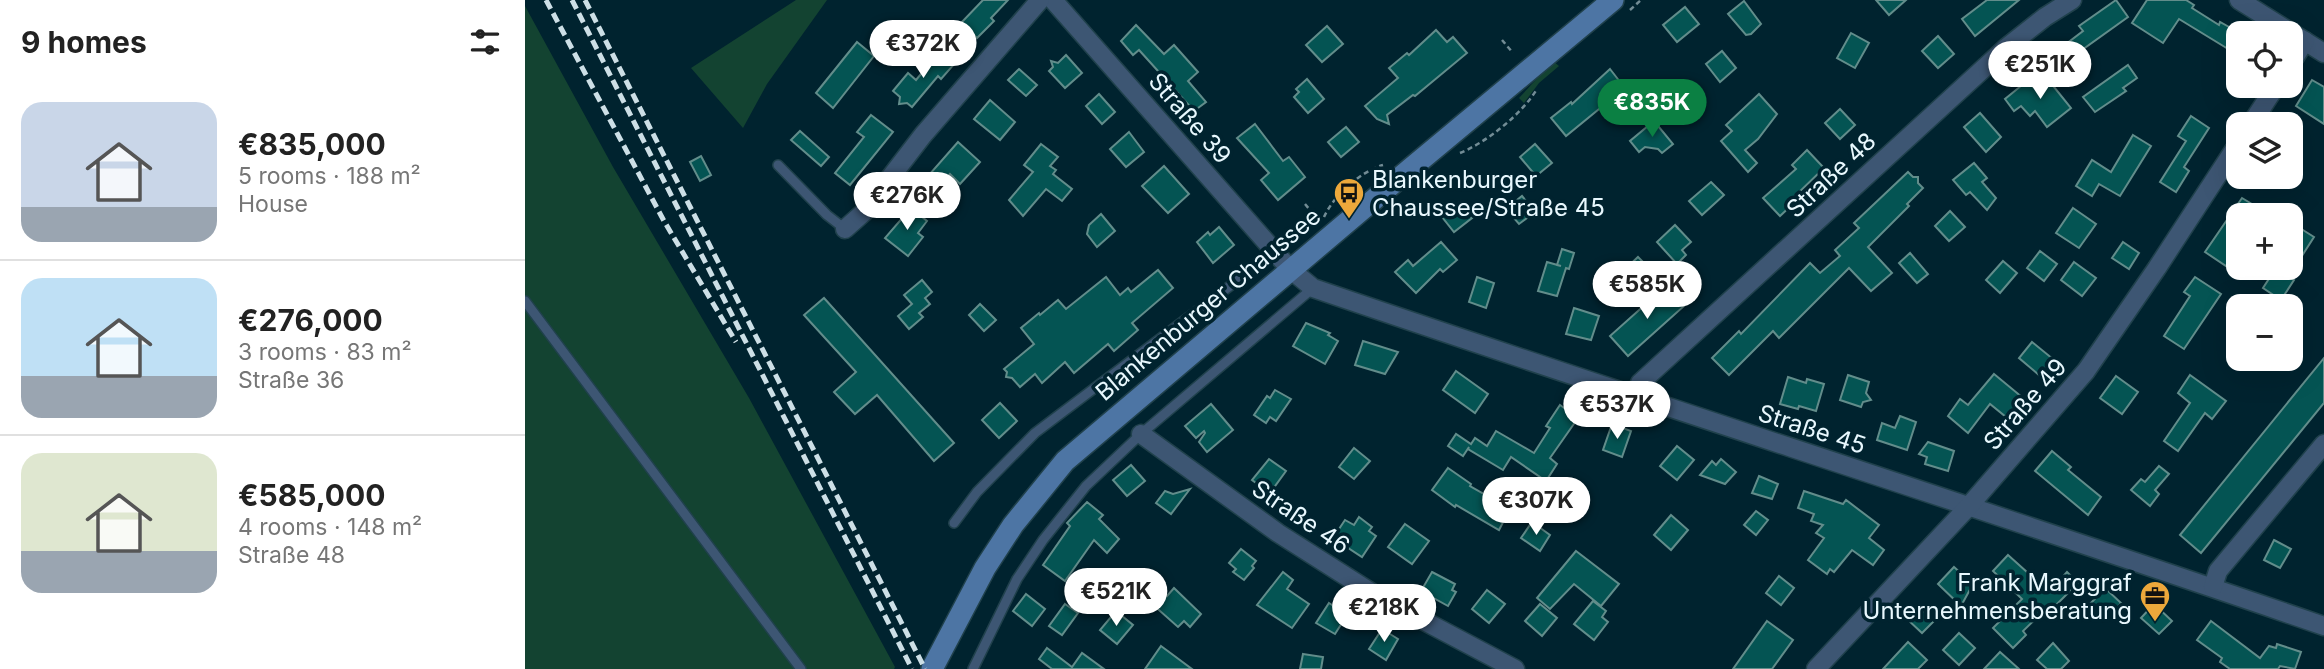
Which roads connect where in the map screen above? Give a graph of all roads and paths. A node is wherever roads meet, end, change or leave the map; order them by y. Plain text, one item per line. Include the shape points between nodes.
1 (1040, 0) edge
2 (1053, 0) edge
3 (1613, 0) edge
4 (2072, 0) edge
5 (2239, 0) edge
6 (1502, 40) dead end
7 (2305, 41) junction
8 (2303, 44) edge
9 (1513, 53) dead end
10 (2324, 53) edge
11 (1508, 113) dead end
12 (1515, 121) dead end
13 (2226, 162) edge
14 (778, 165) dead end
15 (1328, 199) dead end
16 (1305, 205) dead end
17 (1334, 206) dead end
18 (1315, 216) dead end
19 (845, 229) joint
20 (1275, 252) junction
21 (1290, 269) junction
22 (1313, 288) junction
23 (525, 301) edge
24 (1635, 398) junction
25 (1141, 434) junction
26 (2324, 444) edge
27 (1969, 506) junction
28 (954, 523) dead end
29 (2213, 587) junction
30 (2324, 626) edge
31 (801, 669) edge
32 (932, 669) edge
33 (973, 669) edge
34 (1515, 669) edge
35 (1816, 669) edge

1 - 19 street
2 - 20 street, Straße 39
3 - 21 main road, Blankenburger Chaussee
4 - 24 street, Straße 48 via 2007,47 1640,383
5 - 7 street
6 - 9 path
7 - 8 street
7 - 10 street
11 - 12 path
13 - 27 street, Straße 49 via 2086,371
14 - 19 lane
15 - 17 path
16 - 18 path
20 - 21 street, Straße 39
20 - 28 lane, Blankenburger Chaussee via 1035,433 977,492
21 - 22 street, Straße 45
21 - 32 main road, Blankenburger Chaussee via 1065,461 985,568
22 - 24 street, Straße 45
22 - 25 lane
23 - 31 lane
24 - 27 street, Straße 45
25 - 33 lane via 1086,485 1043,540 1017,579
25 - 34 street, Straße 46 via 1278,533 1377,596
26 - 29 street via 2218,571
27 - 29 street, Straße 45
27 - 35 street, Straße 49
29 - 30 street, Straße 45

